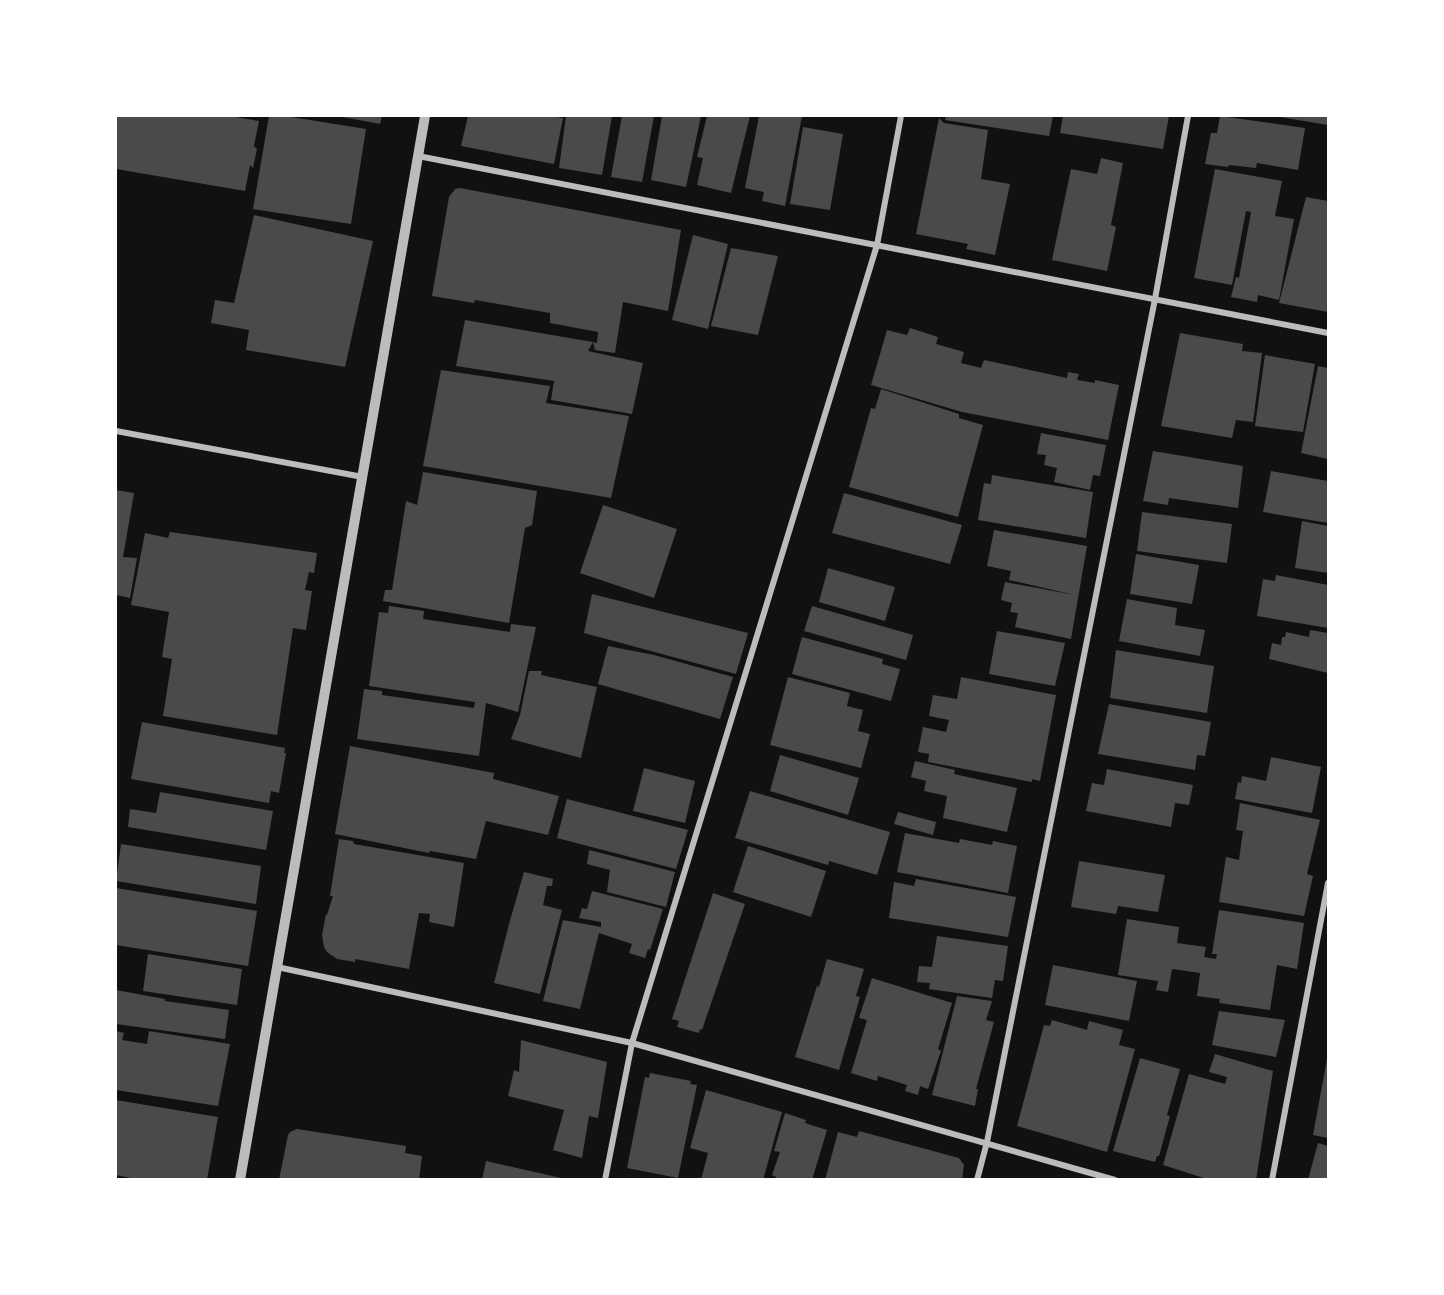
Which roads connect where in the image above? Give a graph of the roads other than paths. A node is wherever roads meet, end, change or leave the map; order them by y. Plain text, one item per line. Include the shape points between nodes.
1 (425, 116) edge
2 (901, 116) edge
3 (1188, 116) edge
4 (418, 156) junction
5 (877, 245) junction
6 (1155, 299) junction
7 (1329, 333) edge
8 (116, 431) edge
9 (363, 477) junction
10 (1329, 883) edge
11 (277, 967) junction
12 (632, 1042) junction
13 (987, 1142) junction
14 (240, 1179) edge
15 (604, 1179) edge
16 (977, 1179) edge
17 (1115, 1179) edge
18 (1272, 1179) edge

1 - 4 street
2 - 5 street
3 - 6 street
4 - 5 street
4 - 9 street
5 - 6 street
5 - 12 street
6 - 7 street
6 - 13 street
8 - 9 street
9 - 11 street
10 - 18 street
11 - 12 street
11 - 14 street
12 - 13 street
12 - 15 street
13 - 16 street
13 - 17 street

